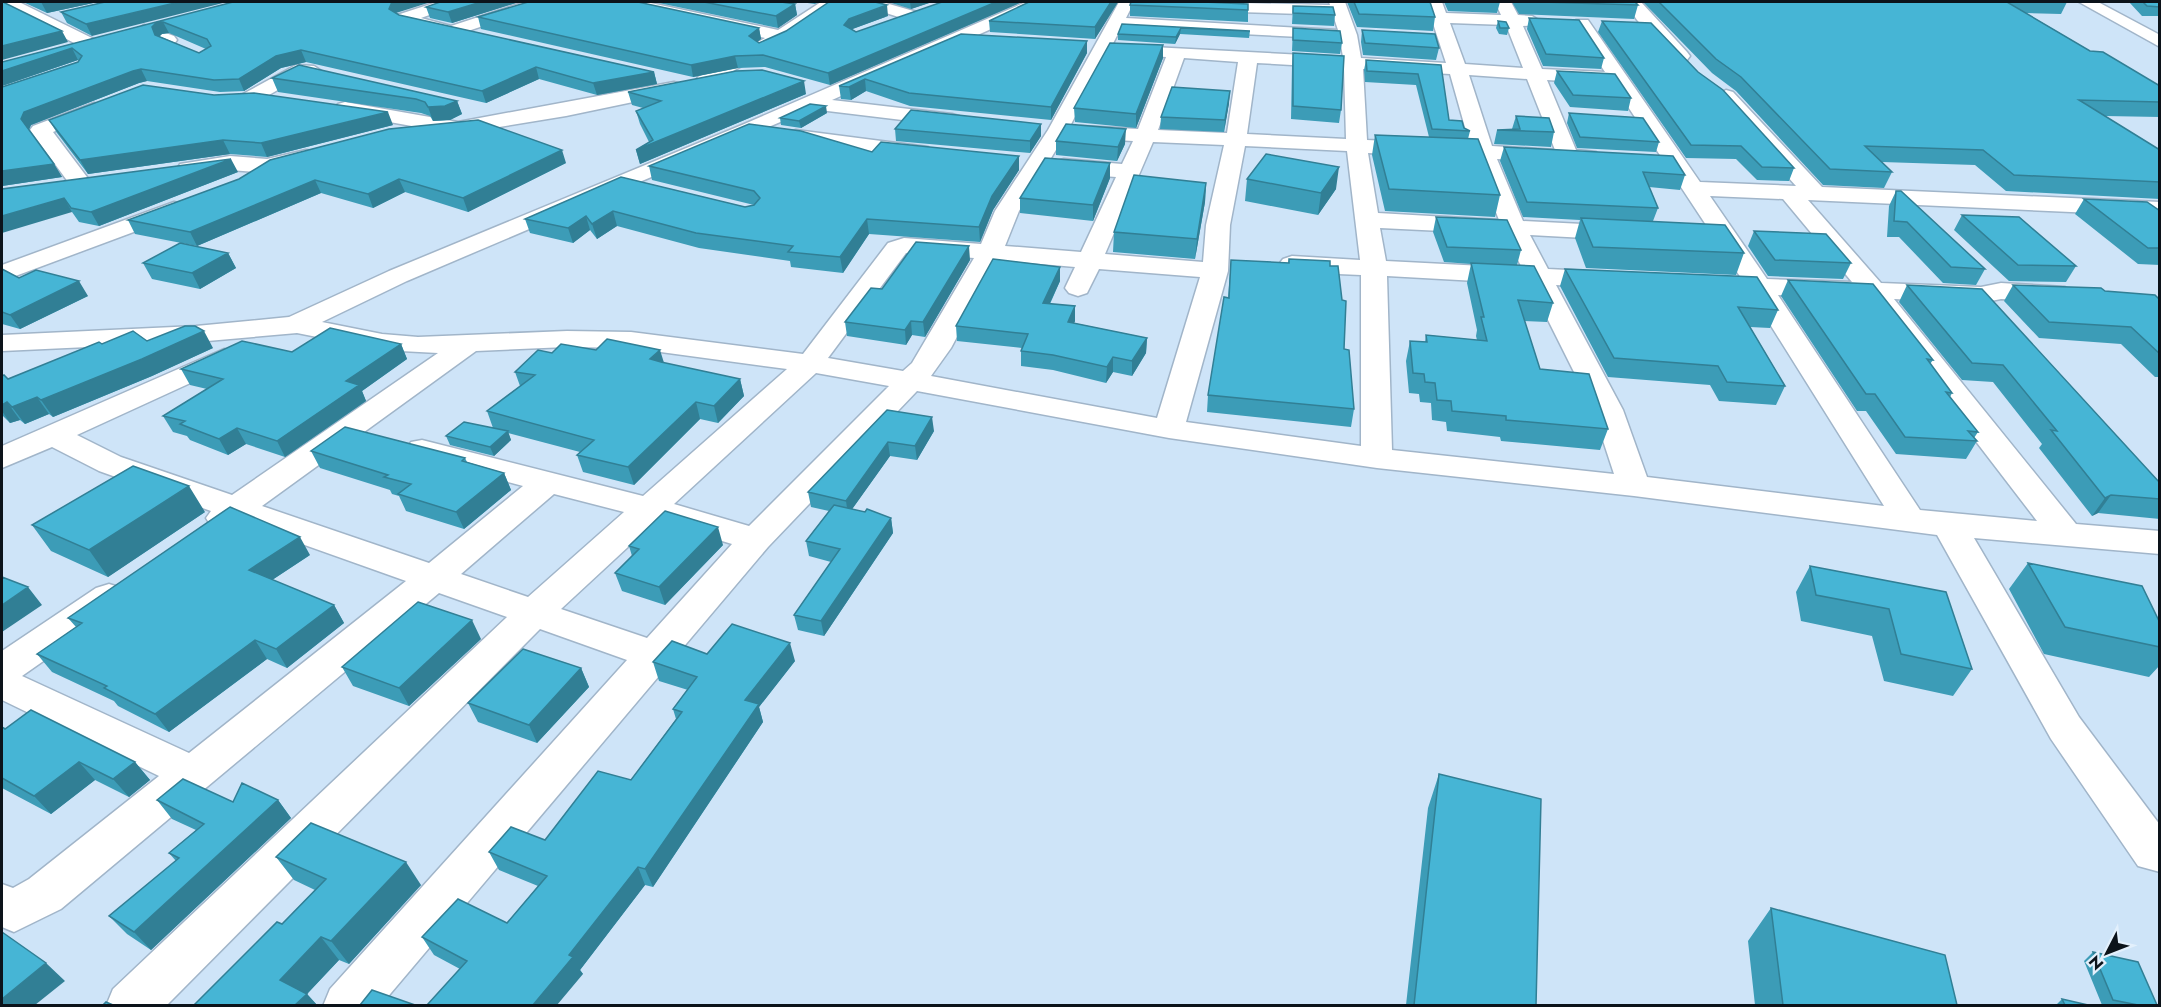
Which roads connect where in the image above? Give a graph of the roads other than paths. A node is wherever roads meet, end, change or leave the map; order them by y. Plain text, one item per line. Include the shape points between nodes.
1 (7, 2) edge
2 (451, 2) edge
3 (540, 2) edge
4 (626, 2) edge
5 (833, 2) edge
6 (867, 2) edge
7 (1039, 2) edge
8 (1503, 2) edge
9 (1633, 2) edge
10 (2087, 2) edge
11 (1184, 6) edge
12 (1338, 6) edge
13 (794, 7) edge
14 (1122, 8) edge
15 (931, 9) edge
16 (814, 11) junction
17 (68, 15) edge
18 (911, 16) junction
19 (1513, 20) junction
20 (45, 21) junction
21 (175, 22) edge
22 (889, 24) edge
23 (1436, 24) edge
24 (1630, 26) edge
25 (1654, 27) junction
26 (144, 30) junction
27 (453, 31) junction
28 (781, 36) junction
29 (1359, 36) junction
30 (486, 38) edge
31 (957, 38) junction
32 (168, 40) junction
33 (1001, 41) edge
34 (2160, 42) edge
35 (90, 44) junction
36 (1090, 47) junction
37 (186, 49) edge
38 (68, 50) edge
39 (1177, 52) junction
40 (111, 58) edge
41 (1248, 58) junction
42 (1353, 64) junction
43 (1458, 70) junction
44 (1536, 74) junction
45 (328, 75) edge
46 (657, 75) dead end
47 (758, 75) edge
48 (1621, 79) junction
49 (699, 82) junction
50 (804, 93) junction
51 (250, 98) junction
52 (227, 100) edge
53 (282, 101) edge
54 (107, 103) edge
55 (326, 106) edge
56 (462, 106) dead end
57 (1549, 114) junction
58 (1571, 115) edge
59 (518, 119) junction
60 (968, 121) edge
61 (459, 129) junction
62 (749, 129) junction
63 (1046, 129) junction
64 (381, 136) edge
65 (1145, 137) junction
66 (1236, 140) junction
67 (1357, 147) junction
68 (324, 151) edge
69 (1483, 152) junction
70 (942, 154) edge
71 (1568, 156) junction
72 (1603, 158) edge
73 (1012, 161) edge
74 (1035, 164) junction
75 (267, 166) junction
76 (173, 171) edge
77 (1130, 171) junction
78 (104, 181) edge
79 (623, 182) junction
80 (81, 184) junction
81 (237, 185) edge
82 (59, 188) edge
83 (1692, 188) junction
84 (658, 191) edge
85 (1803, 193) junction
86 (1901, 197) junction
87 (192, 202) edge
88 (2160, 209) edge
89 (1369, 220) junction
90 (1926, 220) edge
91 (1514, 228) junction
92 (1642, 234) edge
93 (1713, 237) junction
94 (1759, 239) edge
95 (1794, 240) edge
96 (1828, 242) junction
97 (990, 252) junction
98 (1272, 264) edge
99 (1223, 265) junction
100 (1374, 267) junction
101 (2, 274) edge
102 (1083, 275) junction
103 (1538, 276) junction
104 (1631, 281) edge
105 (1689, 284) edge
106 (1760, 287) junction
107 (1989, 287) junction
108 (1873, 290) junction
109 (2080, 293) edge
110 (2005, 321) edge
111 (295, 325) junction
112 (2, 343) edge
113 (468, 345) junction
114 (810, 363) junction
115 (909, 379) junction
116 (1169, 429) junction
117 (348, 430) junction
118 (53, 435) junction
119 (2, 458) edge
120 (1377, 458) junction
121 (548, 482) junction
122 (1634, 486) junction
123 (648, 508) junction
124 (236, 509) junction
125 (1910, 520) junction
126 (1949, 525) junction
127 (2064, 533) junction
128 (199, 535) edge
129 (756, 539) junction
130 (2160, 543) edge
131 (134, 579) edge
132 (433, 579) junction
133 (536, 611) junction
134 (653, 655) junction
135 (2, 670) edge
136 (2, 683) edge
137 (194, 774) junction
138 (2158, 856) edge
139 (2, 905) edge
140 (131, 1005) edge
141 (348, 1005) edge

1 - 20 street
2 - 27 street via 404,19
3 - 27 street
4 - 28 street
5 - 16 street
6 - 18 street
7 - 31 street
8 - 19 street
9 - 25 street
10 - 34 street
11 - 12 street
12 - 29 street
13 - 16 street
14 - 29 street
14 - 36 street
15 - 18 street
16 - 28 street
17 - 20 street
18 - 22 street
19 - 23 street
19 - 44 street
19 - 48 street via 1574,24
20 - 35 street
21 - 26 street
23 - 43 street
24 - 25 street
25 - 85 street via 1766,137
26 - 32 street
26 - 35 street
27 - 30 street
28 - 49 street
29 - 42 street
31 - 33 street
31 - 50 street via 831,93
32 - 37 street
32 - 40 street
35 - 38 street
36 - 39 street
36 - 63 street
39 - 41 street
39 - 65 street
41 - 42 street
41 - 66 street
42 - 43 street
42 - 67 street
43 - 44 street
43 - 69 street
44 - 48 street
44 - 57 street
45 - 51 street via 295,63
46 - 49 street
47 - 49 street
48 - 83 street via 1636,119 1662,161
49 - 59 street
50 - 60 street
50 - 62 street
51 - 52 street
51 - 53 street
54 - 80 street via 40,130
55 - 61 street
56 - 59 street
57 - 58 street
57 - 71 street
59 - 61 street
61 - 64 street
62 - 70 street
62 - 79 street
63 - 65 street
63 - 74 street
65 - 66 street
65 - 77 street
66 - 67 street
66 - 99 street via 1218,225
67 - 69 street
67 - 89 street
68 - 75 street
69 - 71 street
69 - 91 street
71 - 72 street
73 - 74 street
74 - 77 street
74 - 97 street via 1007,212
75 - 76 street via 230,163
75 - 81 street
77 - 102 street
78 - 80 street
79 - 84 street
79 - 111 street via 398,276
80 - 82 street
83 - 85 street
83 - 93 street
85 - 86 street
85 - 96 street
86 - 88 street
86 - 90 street
87 - 101 street
89 - 91 street
89 - 100 street
91 - 92 street
91 - 103 street
93 - 94 street
93 - 106 street
95 - 96 street
96 - 108 street
97 - 102 street
97 - 114 street via 904,245 897,248
97 - 115 street via 937,348
98 - 100 street
99 - 102 street
99 - 116 street
100 - 103 street
100 - 120 street
103 - 104 street
103 - 122 street via 1608,410
105 - 106 street
106 - 108 street
106 - 125 street
107 - 108 street
107 - 109 street
107 - 110 street
108 - 127 street
111 - 112 street
111 - 113 street via 382,342
111 - 118 street
113 - 114 street via 631,340
113 - 117 street
114 - 115 street
114 - 123 street
115 - 116 street
115 - 129 street
116 - 120 street
117 - 121 street
117 - 124 street
118 - 119 street
118 - 124 street via 110,464
120 - 122 street
121 - 123 street
121 - 132 street
122 - 125 street
123 - 129 street
123 - 133 street
124 - 128 street
124 - 132 street
125 - 126 street
126 - 127 street
126 - 138 street via 2065,728
127 - 130 street
129 - 134 street
131 - 135 street
132 - 133 street
132 - 137 street
133 - 134 street
133 - 140 street
134 - 141 street
136 - 137 street
137 - 139 street via 45,894 14,911

